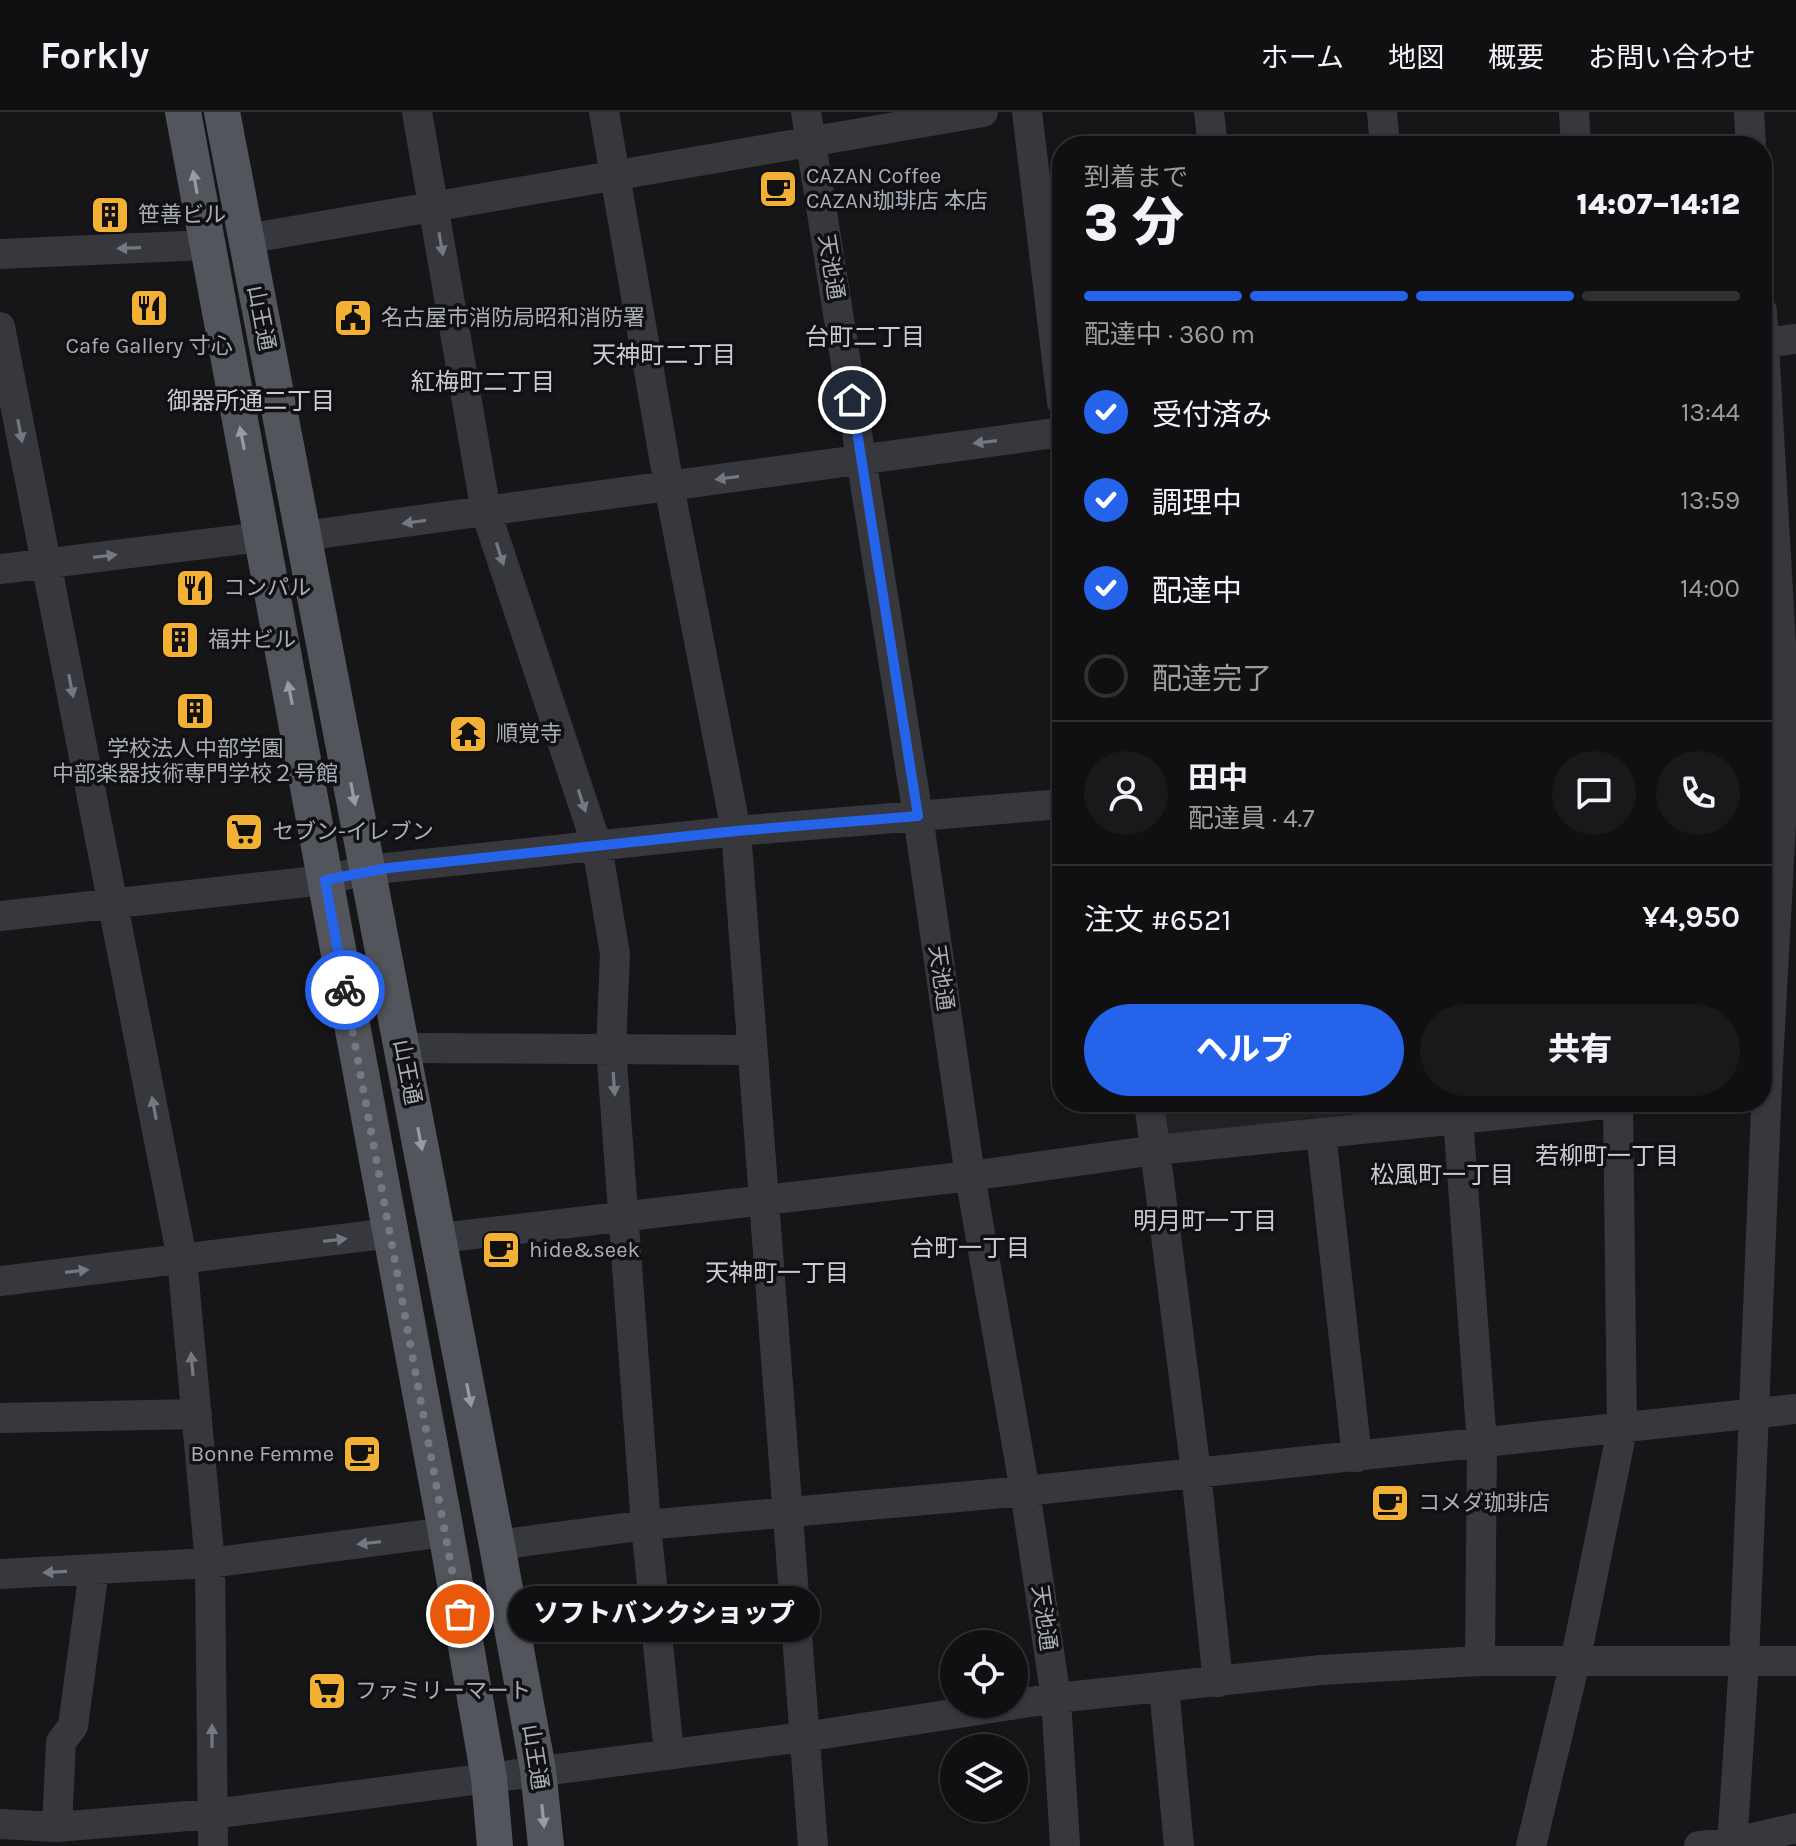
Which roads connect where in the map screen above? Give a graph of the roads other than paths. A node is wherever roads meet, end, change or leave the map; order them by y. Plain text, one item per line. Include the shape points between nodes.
1 (183, 112) edge
2 (222, 112) edge
3 (417, 112) edge
4 (604, 112) edge
5 (983, 112) edge
6 (1027, 112) edge
7 (1209, 112) edge
8 (1382, 112) edge
9 (1574, 112) edge
10 (1749, 112) edge
11 (808, 126) edge
12 (1212, 136) edge
13 (1384, 136) edge
14 (1575, 136) edge
15 (1750, 136) edge
16 (615, 174) junction
17 (434, 204) junction
18 (246, 239) junction
19 (207, 245) junction
20 (0, 254) edge
21 (1052, 319) edge
22 (0, 327) edge
23 (1796, 339) edge
24 (1772, 342) edge
25 (1052, 433) edge
26 (861, 458) junction
27 (669, 486) junction
28 (486, 512) junction
29 (303, 536) junction
30 (261, 537) junction
31 (1772, 538) edge
32 (46, 563) junction
33 (0, 569) edge
34 (1781, 733) edge
35 (1052, 805) edge
36 (918, 816) junction
37 (736, 831) junction
38 (597, 846) junction
39 (367, 870) junction
40 (325, 880) junction
41 (114, 904) junction
42 (0, 916) edge
43 (402, 1048) junction
44 (611, 1048) junction
45 (752, 1050) junction
46 (1775, 1082) edge
47 (1150, 1112) edge
48 (1457, 1112) edge
49 (1618, 1112) edge
50 (1321, 1133) junction
51 (1156, 1150) junction
52 (970, 1176) junction
53 (763, 1199) junction
54 (622, 1214) junction
55 (391, 1233) junction
56 (440, 1238) junction
57 (182, 1258) junction
58 (0, 1281) edge
59 (1796, 1409) edge
60 (197, 1414) junction
61 (1753, 1416) junction
62 (0, 1418) edge
63 (1622, 1430) junction
64 (1482, 1444) junction
65 (1357, 1457) junction
66 (1196, 1472) junction
67 (1025, 1491) junction
68 (789, 1512) junction
69 (646, 1525) junction
70 (446, 1532) junction
71 (497, 1545) junction
72 (210, 1563) junction
73 (94, 1570) junction
74 (0, 1574) edge
75 (1480, 1661) junction
76 (1796, 1661) edge
77 (1575, 1662) junction
78 (1744, 1662) junction
79 (1218, 1682) junction
80 (1164, 1688) junction
81 (1056, 1698) junction
82 (804, 1737) junction
83 (669, 1754) junction
84 (538, 1770) junction
85 (489, 1778) junction
86 (212, 1814) junction
87 (0, 1824) edge
88 (57, 1827) junction
89 (1796, 1828) edge
90 (1732, 1844) edge
91 (213, 1846) edge
92 (495, 1846) edge
93 (546, 1846) edge
94 (813, 1846) edge
95 (1065, 1846) edge
96 (1179, 1846) edge
97 (1531, 1846) edge
98 (1699, 1846) edge

19 -> 1 main road, 山王通
2 - 18 main road, 山王通
3 - 17 street
4 - 16 street
5 - 11 street
6 - 21 street
7 - 12 street
8 - 13 street
9 - 14 street
10 - 15 street
11 - 16 street
11 - 26 street, 天池通
16 - 17 street
16 - 27 street
17 - 18 street
17 -> 28 street
18 - 29 main road, 山王通
19 -> 20 street
30 -> 19 main road, 山王通
22 -> 32 street
23 - 24 street
25 -> 26 street
26 -> 27 street
26 - 36 street, 天池通
27 - 28 street
27 - 37 street
28 -> 29 street
28 -> 38 street
29 -> 39 main road, 山王通
32 -> 30 street
40 -> 30 main road, 山王通
31 - 34 street
32 - 33 street
32 -> 41 street
34 - 46 street
35 - 36 street
36 - 37 street
36 - 52 street, 天池通
37 - 38 street
37 - 45 street
38 - 39 street
38 - 44 street via 615,954
39 - 40 street
39 - 43 main road, 山王通
40 - 41 street
40 - 55 main road, 山王通
41 - 42 street
57 -> 41 street
43 - 44 street
43 -> 56 main road, 山王通
44 - 45 street
44 -> 54 street
45 - 53 street
46 - 61 street
47 - 51 street
48 - 50 street
48 - 64 street
49 - 63 street
50 - 51 street
50 - 65 street
51 - 52 street
51 - 66 street
52 - 53 street
52 - 67 street, 天池通
53 - 54 street
53 - 68 street
54 - 56 street
54 - 69 street
57 -> 55 street
55 - 70 main road, 山王通
56 -> 71 main road, 山王通
58 -> 57 street
60 -> 57 street
59 - 61 street
60 - 62 street
60 - 72 street
61 - 63 street
61 - 78 street
63 - 64 street
63 - 77 street
64 - 65 street
64 - 75 street
65 - 66 street
66 - 67 street
66 - 79 street
67 - 68 street
67 - 81 street, 天池通
68 - 69 street
68 - 82 street
69 - 71 street
69 - 83 street
70 -> 72 street
70 - 85 main road, 山王通
71 - 84 main road, 山王通
72 - 73 street
86 -> 72 street
73 -> 74 street
73 - 88 street via 73,1726 61,1742
75 - 77 street
75 - 79 street
76 - 78 street
77 - 78 street
77 - 97 street
78 - 90 street
79 - 80 street
80 - 81 street
80 - 96 street
81 - 82 street
81 - 95 street, 天池通
82 - 83 street
82 - 94 street
83 - 84 street
84 - 85 street
84 -> 93 main road, 山王通
85 - 86 street
85 - 92 main road, 山王通
86 - 88 street
86 - 91 street
87 - 88 street
89 - 90 street
90 - 98 street

